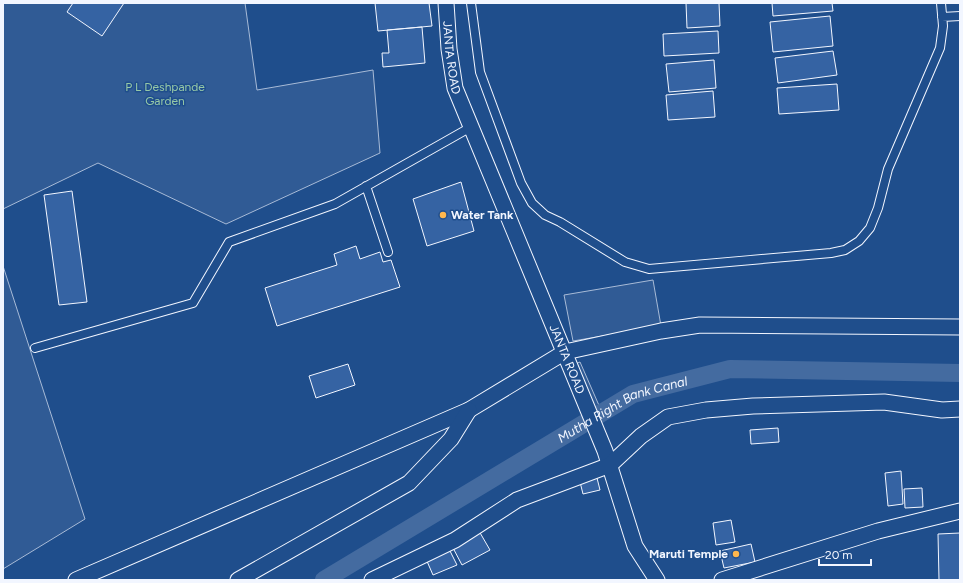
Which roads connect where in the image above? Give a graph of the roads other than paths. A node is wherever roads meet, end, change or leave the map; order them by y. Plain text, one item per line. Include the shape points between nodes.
1 (446, 3) edge
2 (471, 3) edge
3 (941, 3) edge
4 (960, 16) edge
5 (942, 17) junction
6 (471, 126) junction
7 (366, 186) junction
8 (388, 252) dead end
9 (960, 327) edge
10 (36, 348) dead end
11 (565, 352) junction
12 (960, 409) edge
13 (469, 410) junction
14 (607, 458) junction
15 (960, 511) edge
16 (76, 580) edge
17 (238, 580) edge
18 (372, 580) edge
19 (657, 580) edge
20 (722, 580) edge

1 - 6 street, JANTA ROAD via 449,49 456,88
2 - 5 lane via 480,72 521,183 532,203 545,215 625,262 650,269 831,253 845,250 859,241 870,228 888,169 940,48
3 - 5 lane
4 - 5 lane
6 - 7 lane
6 - 11 street, JANTA ROAD
7 - 8 lane
7 - 10 lane via 335,204 229,242 193,302
9 - 11 street via 700,325
11 - 13 street
11 - 14 street, JANTA ROAD
12 - 14 street via 942,410 884,402 706,410 668,417
13 - 16 street
13 - 17 street via 451,439 409,483
14 - 18 street via 517,500 455,540
14 - 19 street, JANTA ROAD via 635,546
15 - 20 street via 878,531

